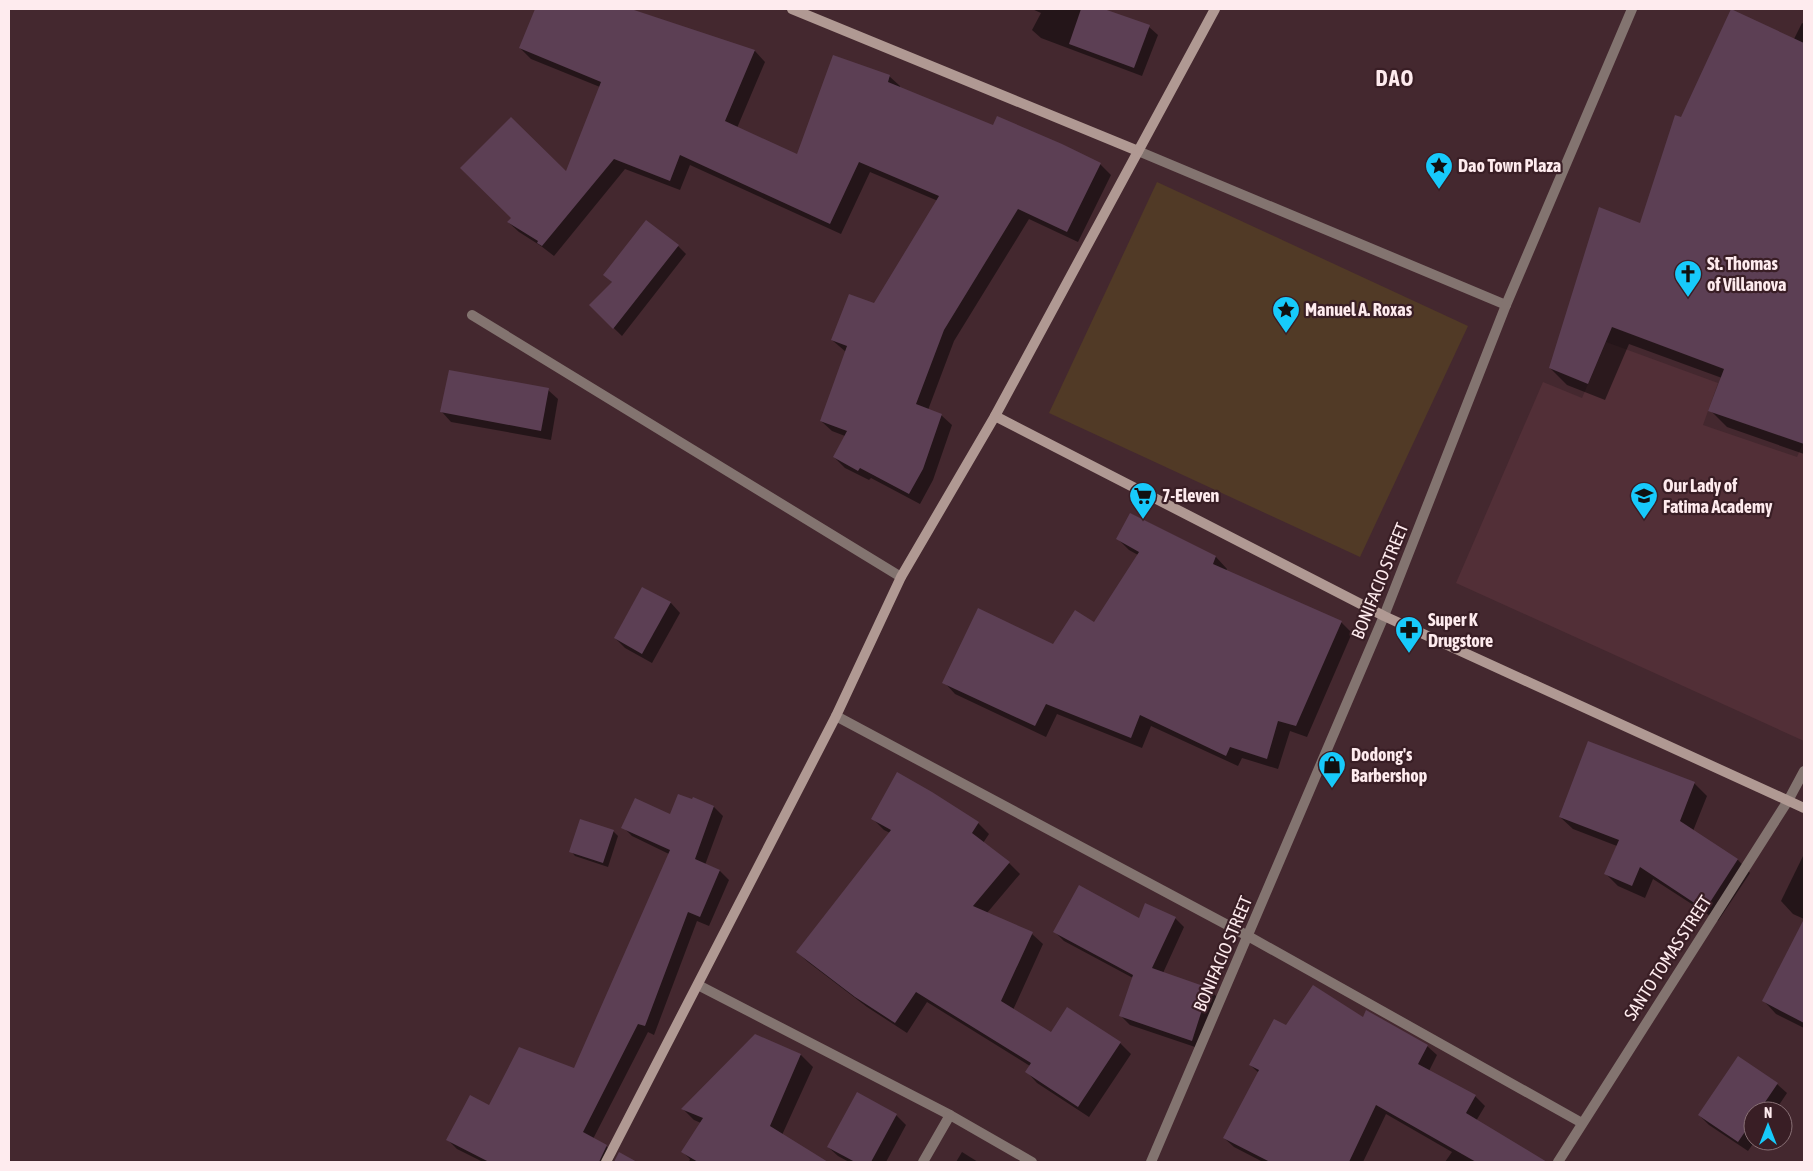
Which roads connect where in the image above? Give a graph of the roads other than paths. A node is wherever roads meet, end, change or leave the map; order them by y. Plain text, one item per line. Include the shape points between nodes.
1 (792, 9) edge
2 (1215, 9) edge
3 (1632, 9) edge
4 (1138, 151) junction
5 (1506, 305) junction
6 (472, 315) dead end
7 (995, 416) junction
8 (901, 577) junction
9 (1384, 616) junction
10 (836, 716) junction
11 (1804, 772) edge
12 (1789, 800) junction
13 (1804, 808) edge
14 (1248, 936) junction
15 (698, 985) junction
16 (950, 1115) junction
17 (1582, 1123) junction
18 (606, 1162) edge
19 (923, 1162) edge
20 (1032, 1162) edge
21 (1152, 1162) edge
22 (1558, 1162) edge

1 - 4 street
2 - 4 street
3 - 5 street, BONIFACIO STREET
4 - 5 street
4 - 7 street
5 - 9 street, BONIFACIO STREET
6 - 8 street
7 - 8 street
7 - 9 street
8 - 10 street
9 - 12 street
9 - 14 street, BONIFACIO STREET
10 - 14 street
10 - 15 street
11 - 12 street, SANTO TOMAS STREET
12 - 13 street
12 - 17 street, SANTO TOMAS STREET
14 - 17 street
14 - 21 street, BONIFACIO STREET
15 - 16 street
15 - 18 street
16 - 19 street
16 - 20 street
17 - 22 street, SANTO TOMAS STREET

